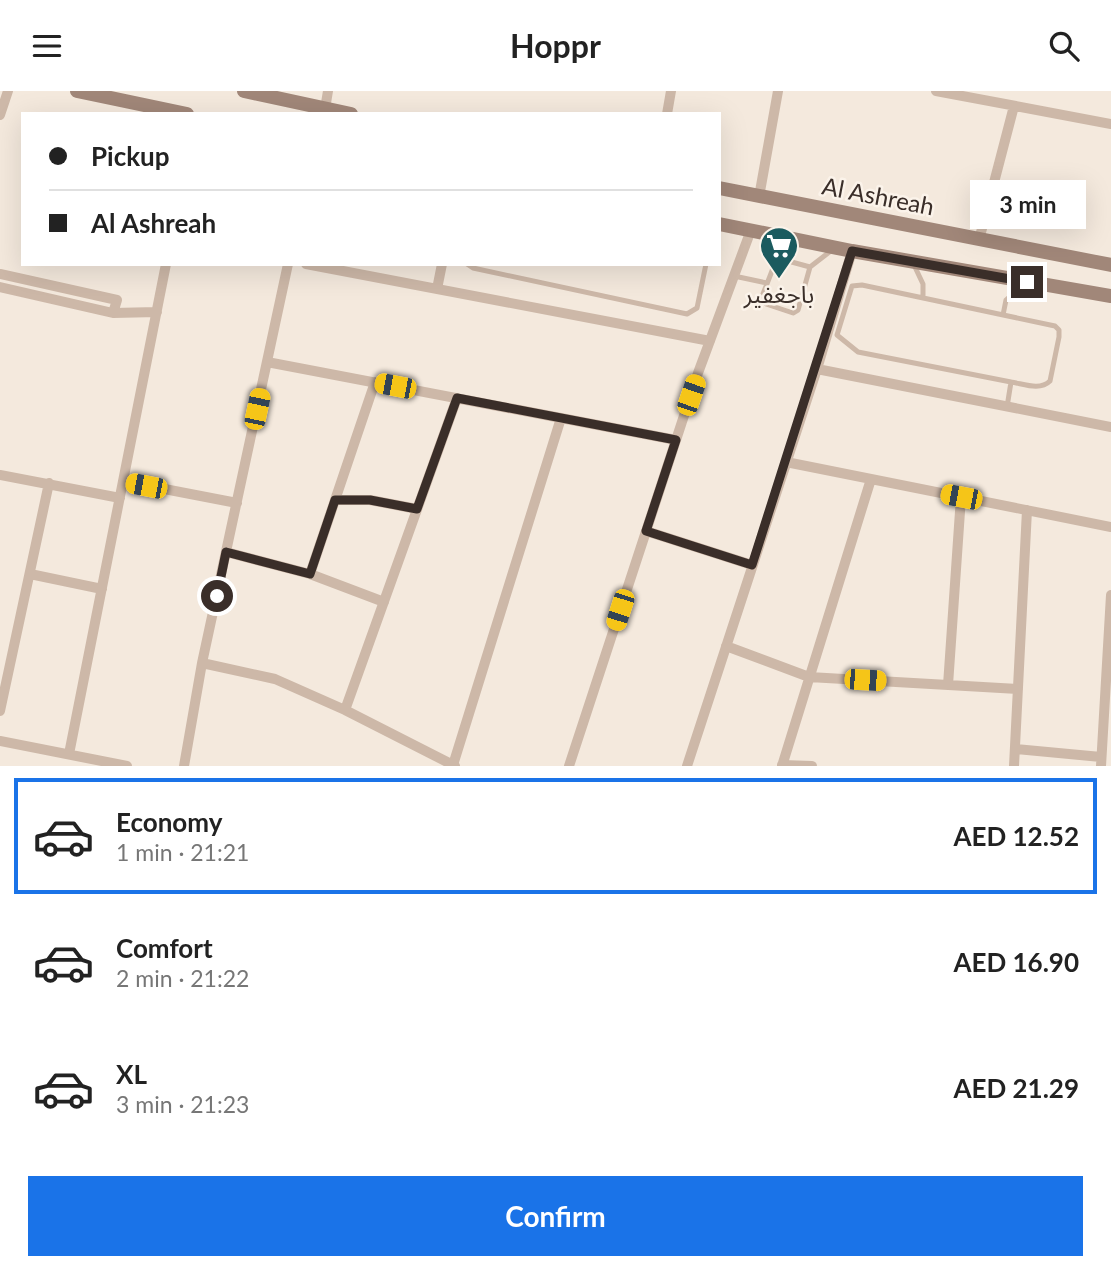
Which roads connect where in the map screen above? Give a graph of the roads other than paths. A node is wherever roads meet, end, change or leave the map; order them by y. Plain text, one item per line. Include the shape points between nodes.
1 (8, 91) edge
2 (77, 91) edge
3 (244, 91) edge
4 (328, 91) edge
5 (671, 91) edge
6 (778, 91) edge
7 (936, 91) edge
8 (1014, 106) junction
9 (325, 109) junction
10 (177, 112) edge
11 (341, 112) edge
12 (667, 112) edge
13 (0, 115) edge
14 (1111, 124) edge
15 (721, 188) edge
16 (759, 197) junction
17 (721, 224) edge
18 (751, 230) junction
19 (769, 234) junction
20 (979, 240) junction
21 (835, 248) junction
22 (852, 251) junction
23 (777, 258) junction
24 (913, 262) junction
25 (1111, 265) edge
26 (166, 266) edge
27 (288, 266) edge
28 (316, 266) edge
29 (442, 266) edge
30 (470, 266) edge
31 (706, 266) edge
32 (810, 267) junction
33 (0, 274) edge
34 (734, 276) junction
35 (1027, 282) junction
36 (767, 283) junction
37 (0, 287) edge
38 (437, 289) junction
39 (922, 296) junction
40 (1111, 296) edge
41 (157, 312) junction
42 (113, 313) junction
43 (1003, 315) junction
44 (710, 341) junction
45 (267, 362) junction
46 (817, 369) junction
47 (375, 382) junction
48 (1011, 382) junction
49 (457, 398) junction
50 (1006, 407) junction
51 (561, 418) junction
52 (1111, 427) edge
53 (676, 440) junction
54 (786, 462) junction
55 (0, 475) edge
56 (871, 479) junction
57 (123, 481) junction
58 (49, 483) junction
59 (961, 497) junction
60 (120, 498) junction
61 (335, 500) junction
62 (237, 503) junction
63 (417, 509) junction
64 (1027, 510) junction
65 (1111, 527) edge
66 (646, 531) junction
67 (226, 552) junction
68 (752, 565) junction
69 (30, 574) junction
70 (310, 574) junction
71 (102, 589) junction
72 (1111, 595) edge
73 (384, 602) junction
74 (0, 645) edge
75 (726, 646) junction
76 (13, 648) junction
77 (202, 663) junction
78 (809, 677) junction
79 (948, 685) junction
80 (1018, 689) junction
81 (1108, 694) edge
82 (0, 711) edge
83 (345, 711) junction
84 (0, 741) edge
85 (1015, 749) junction
86 (69, 754) junction
87 (1101, 761) edge
88 (111, 764) edge
89 (454, 765) edge
90 (782, 765) edge
91 (127, 766) edge
92 (184, 766) edge
93 (569, 766) edge
94 (687, 766) edge
95 (812, 766) edge
96 (1014, 766) edge

1 - 13 street
2 - 10 street
3 - 9 street
4 - 9 street
5 - 12 street
6 - 16 street
7 - 8 street
8 - 14 street
8 - 20 street
9 - 11 street
15 - 16 street, Al Ashreah
16 - 20 street, Al Ashreah
17 - 18 street
18 - 19 street
18 - 34 street
19 - 21 street
19 - 23 lane
20 - 25 street, Al Ashreah
21 - 22 street
21 - 32 lane
22 - 24 street
22 - 46 street
23 - 32 lane
23 - 36 lane
24 - 35 street
24 - 39 lane
26 - 41 street
27 - 45 street
28 - 38 street
29 - 38 street
30 - 31 lane via 687,314 697,308
32 - 36 lane via 796,313 765,304
33 - 42 street via 117,300
34 - 36 lane
34 - 44 street
35 - 40 street
35 - 43 lane via 1006,300
37 - 42 street
38 - 44 street
39 - 43 lane
39 - 48 lane via 852,285 837,335 858,352
41 - 42 street
41 - 57 street
43 - 48 lane via 1059,330 1045,386
44 - 53 street
45 - 47 street
45 - 62 street
46 - 50 street
46 - 54 street
47 - 49 street
47 - 61 street
48 - 50 lane
49 - 51 street
49 - 63 street
50 - 52 street
51 - 53 street
51 - 89 street
53 - 66 street
54 - 56 street
54 - 68 street
55 - 58 street
56 - 59 street
56 - 78 street
57 - 60 street
57 - 62 street
58 - 60 street
58 - 69 street
59 - 64 street
59 - 79 street
60 - 71 street
61 - 63 street via 370,500
61 - 70 street
62 - 67 street
63 - 73 street
64 - 65 street
64 - 80 street
66 - 68 street
66 - 93 street
67 - 70 street
67 - 77 street
68 - 75 street
69 - 71 street
69 - 76 street
70 - 73 street
71 - 86 street
72 - 81 street
73 - 83 street
74 - 76 street
75 - 78 street
75 - 94 street
76 - 82 street
77 - 83 street via 275,679
77 - 92 street
78 - 79 street
78 - 90 street
79 - 80 street
80 - 85 street
81 - 87 street
83 - 89 street
84 - 86 street
85 - 87 street
85 - 96 street
86 - 88 street
88 - 91 street
90 - 95 street

